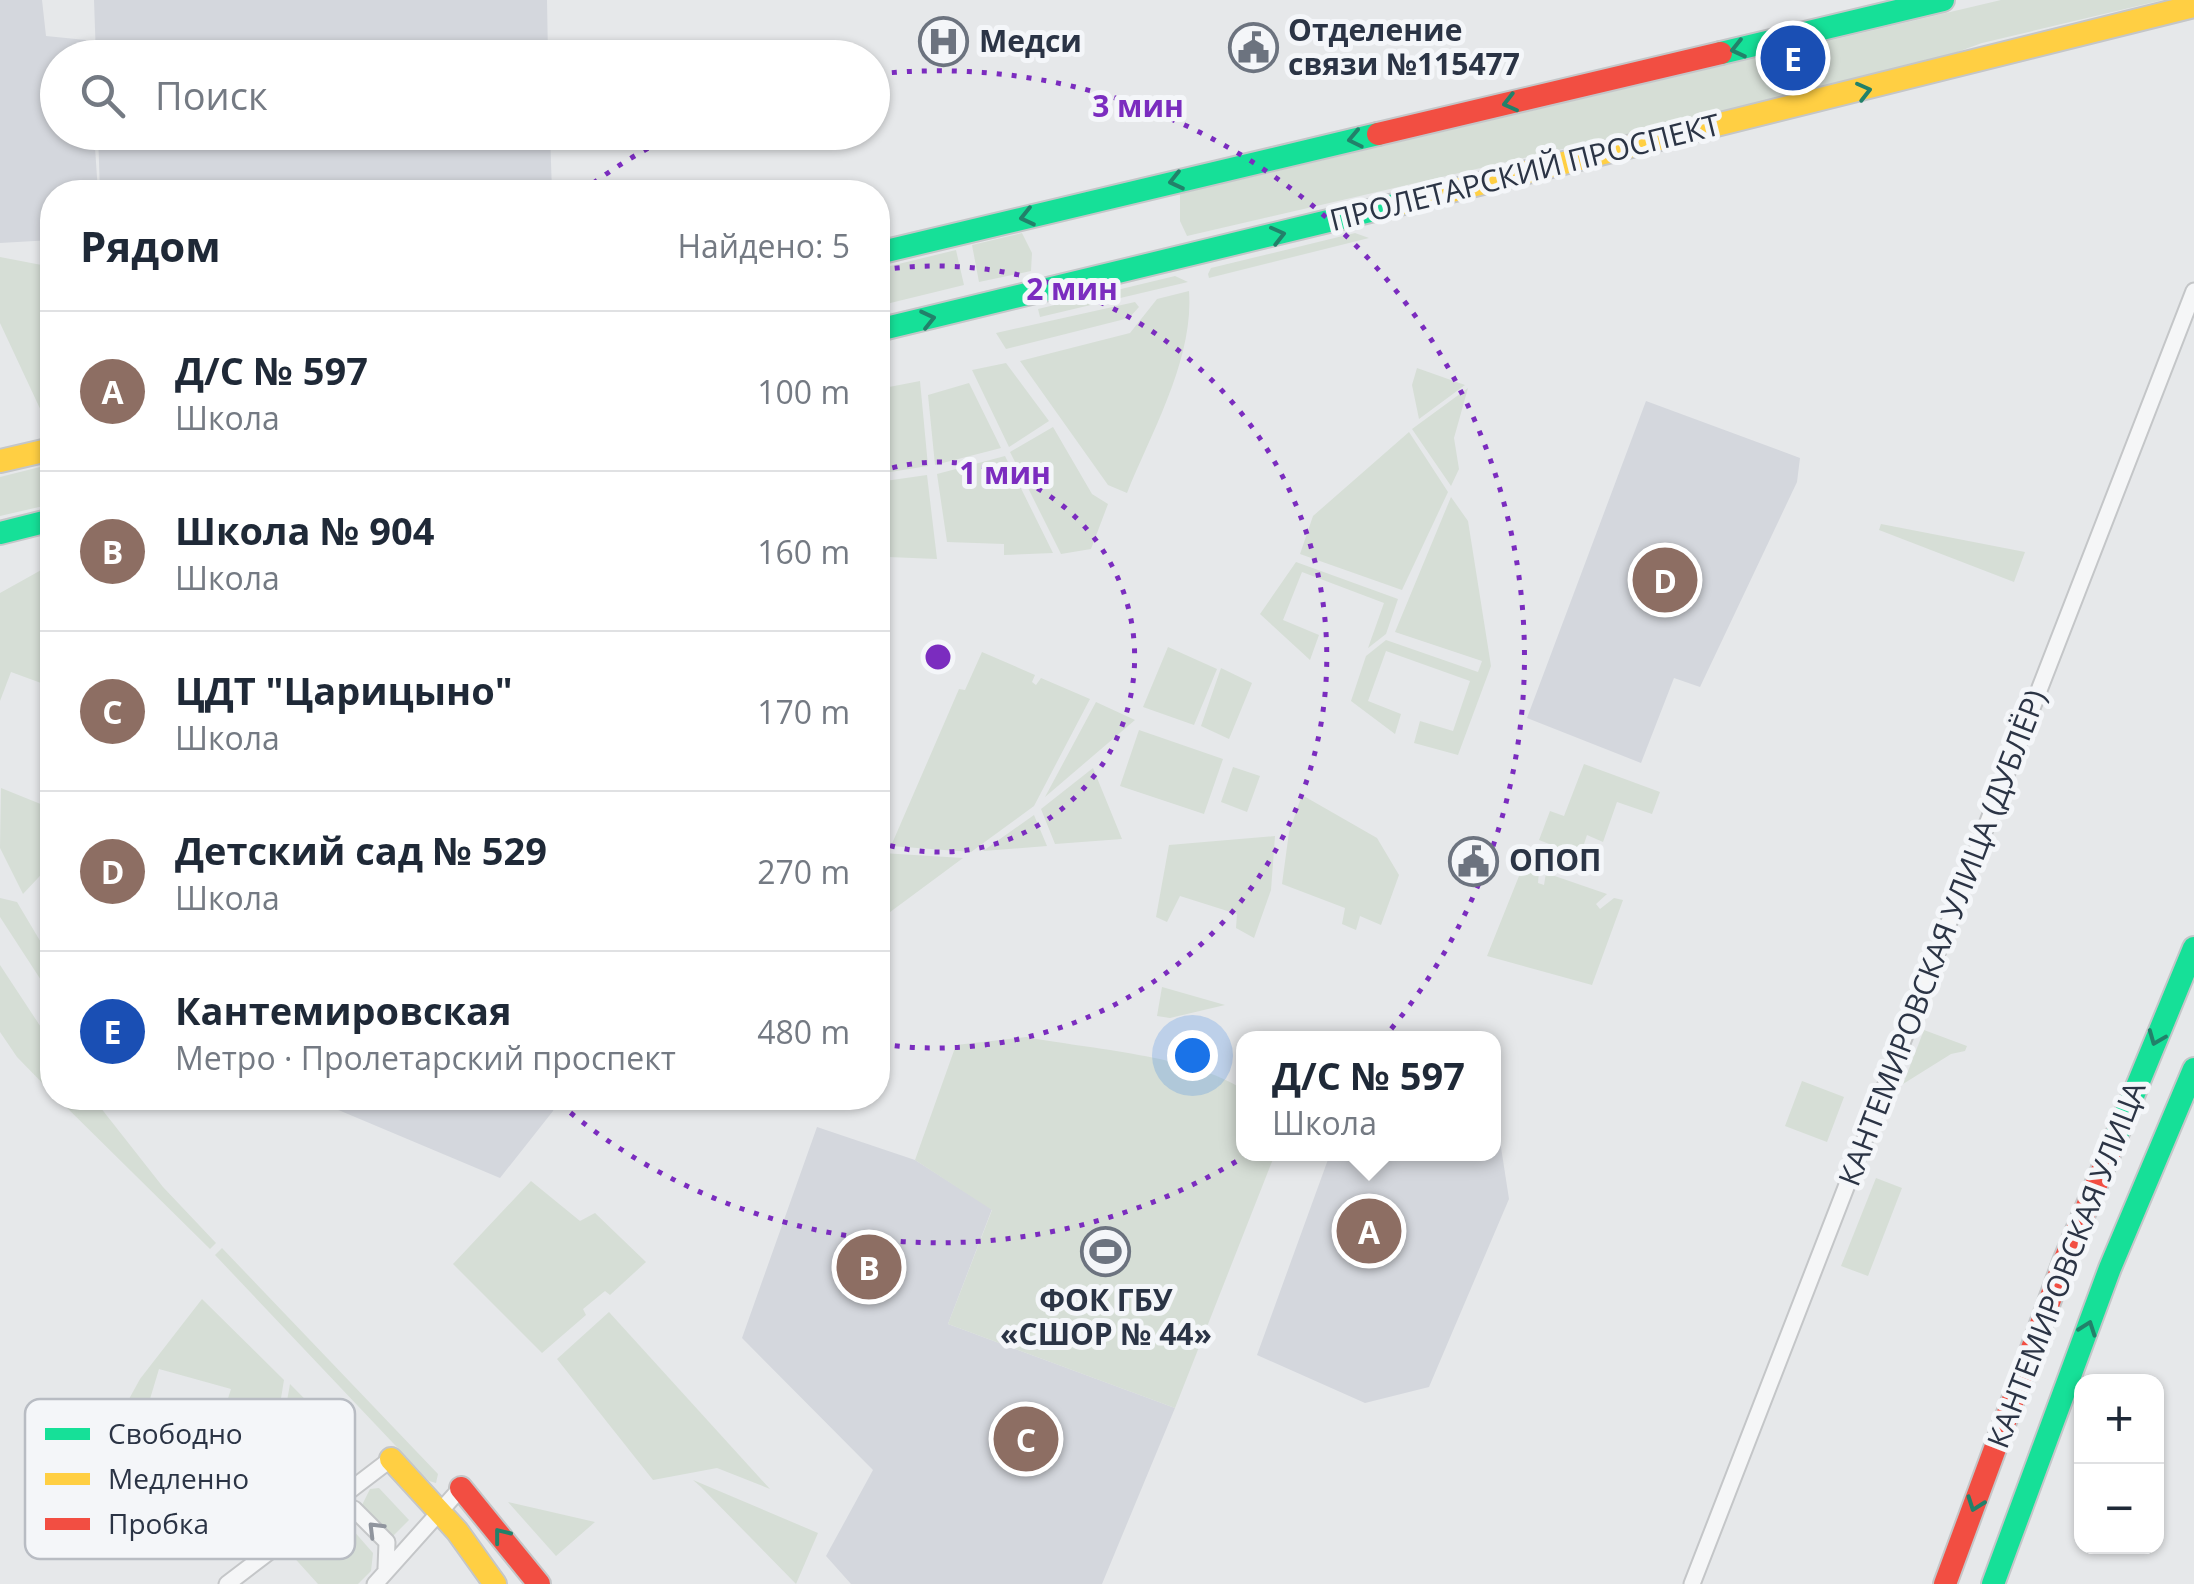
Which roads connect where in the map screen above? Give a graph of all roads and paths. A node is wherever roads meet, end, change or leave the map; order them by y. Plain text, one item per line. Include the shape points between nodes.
1 (1943, 0) edge
2 (2181, 6) edge
3 (890, 251) edge
4 (2194, 291) edge
5 (890, 327) edge
6 (40, 452) edge
7 (0, 461) edge
8 (40, 523) edge
9 (0, 532) edge
10 (2194, 944) edge
11 (2194, 1070) edge
12 (391, 1459) joint
13 (461, 1488) joint
14 (355, 1489) edge
15 (355, 1510) edge
16 (440, 1512) junction
17 (261, 1559) edge
18 (380, 1577) edge
19 (226, 1584) edge
20 (495, 1584) edge
21 (539, 1584) edge
22 (1692, 1584) edge
23 (1945, 1584) edge
24 (1993, 1584) edge

1 -> 3 main road
5 -> 2 main road, ПРОЛЕТАРСКИЙ ПРОСПЕКТ via 1859,93
4 - 22 street, КАНТЕМИРОВСКАЯ УЛИЦА (ДУБЛЁР)
6 - 7 main road
8 - 9 main road
10 -> 23 main road, КАНТЕМИРОВСКАЯ УЛИЦА via 2066,1259
24 -> 11 main road, КАНТЕМИРОВСКАЯ УЛИЦА via 2110,1268
12 - 14 street
12 - 16 main road
13 - 16 street
21 -> 13 main road
18 -> 15 street via 387,1542
16 - 18 street
16 - 20 main road
17 - 19 street

